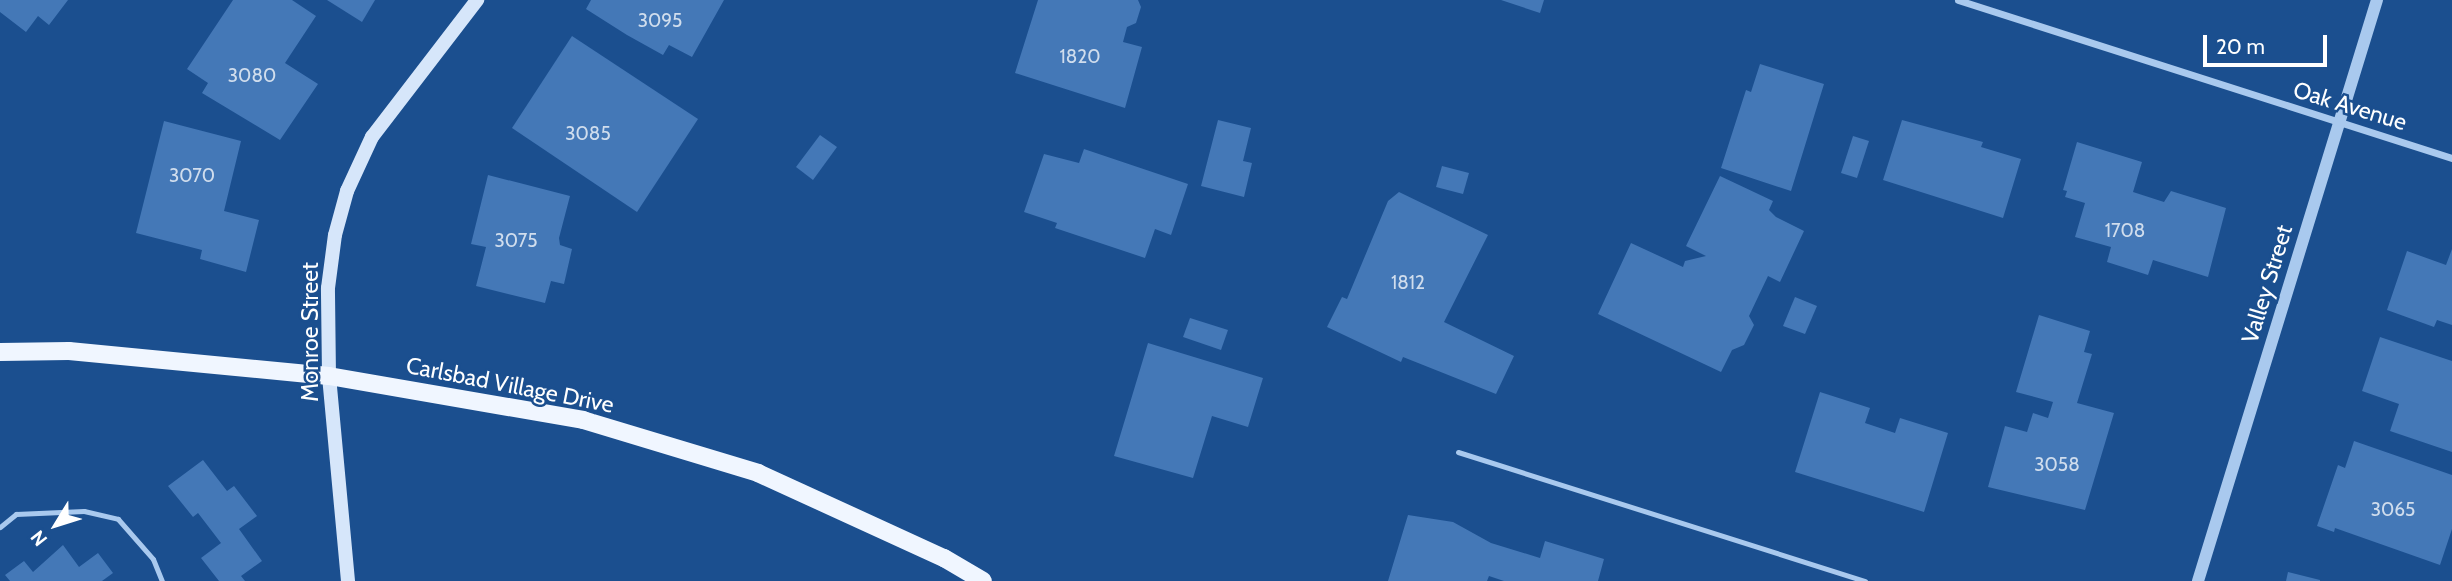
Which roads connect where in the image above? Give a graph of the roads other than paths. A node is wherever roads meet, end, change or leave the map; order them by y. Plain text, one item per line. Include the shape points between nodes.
1 (477, 0) edge
2 (1958, 0) edge
3 (2377, 0) edge
4 (2339, 123) junction
5 (2452, 158) edge
6 (0, 352) edge
7 (329, 376) junction
8 (1458, 452) dead end
9 (0, 527) edge
10 (162, 581) edge
11 (348, 581) edge
12 (983, 581) edge
13 (1865, 581) edge
14 (2198, 581) edge

1 - 7 main road, Monroe Street via 372,137 356,166 335,235 328,288
2 - 4 street, Oak Avenue
3 - 4 street, Valley Street
4 - 5 street, Oak Avenue
4 - 14 street, Valley Street
6 - 7 main road, Carlsbad Village Drive via 69,351
7 - 11 main road, Monroe Street
7 - 12 main road, Carlsbad Village Drive via 583,420 758,474 944,558
8 - 13 lane
9 - 10 lane via 16,514 84,511 118,520 153,559

